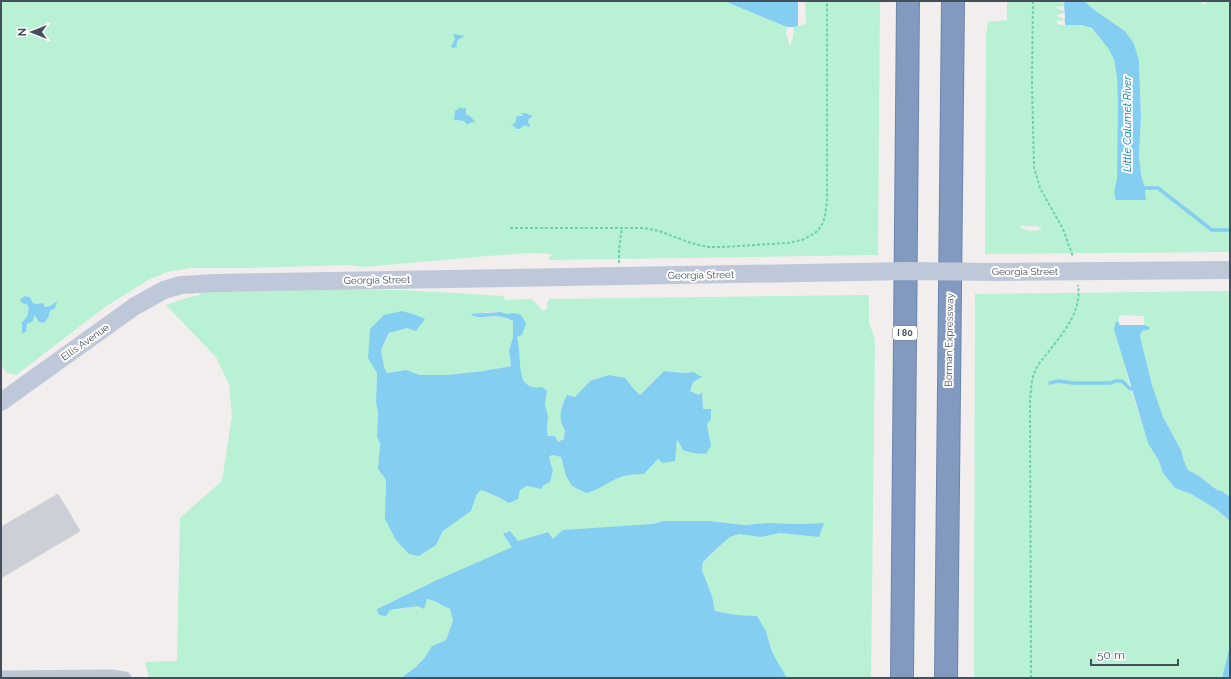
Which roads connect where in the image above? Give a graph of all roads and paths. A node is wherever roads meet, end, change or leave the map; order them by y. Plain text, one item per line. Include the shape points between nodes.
1 (827, 1) edge
2 (908, 1) edge
3 (953, 1) edge
4 (1033, 1) edge
5 (622, 227) junction
6 (510, 228) dead end
7 (1073, 256) dead end
8 (1230, 270) edge
9 (620, 276) junction
10 (172, 288) joint
11 (1076, 308) dead end
12 (1, 402) edge
13 (947, 584) junction
14 (901, 673) edge
15 (1, 677) edge
16 (125, 678) edge
17 (946, 678) edge
18 (961, 678) edge
19 (1031, 678) edge

1 - 5 path via 827,201 823,223 819,229 802,240 787,243 715,247 695,244 651,228
2 - 14 highway, I 80
3 - 13 highway, Borman Expressway
4 - 7 path via 1034,167 1040,188 1063,229
5 - 6 path
5 - 9 path via 619,250
8 - 9 street, Georgia Street, bridge via 908,271
9 - 10 street, Georgia Street via 216,282
10 - 12 street, Ellis Avenue via 135,306
11 - 19 path via 1066,329 1037,367 1032,381
13 - 17 highway, Borman Expressway
13 - 18 highway via 961,648
15 - 16 street

